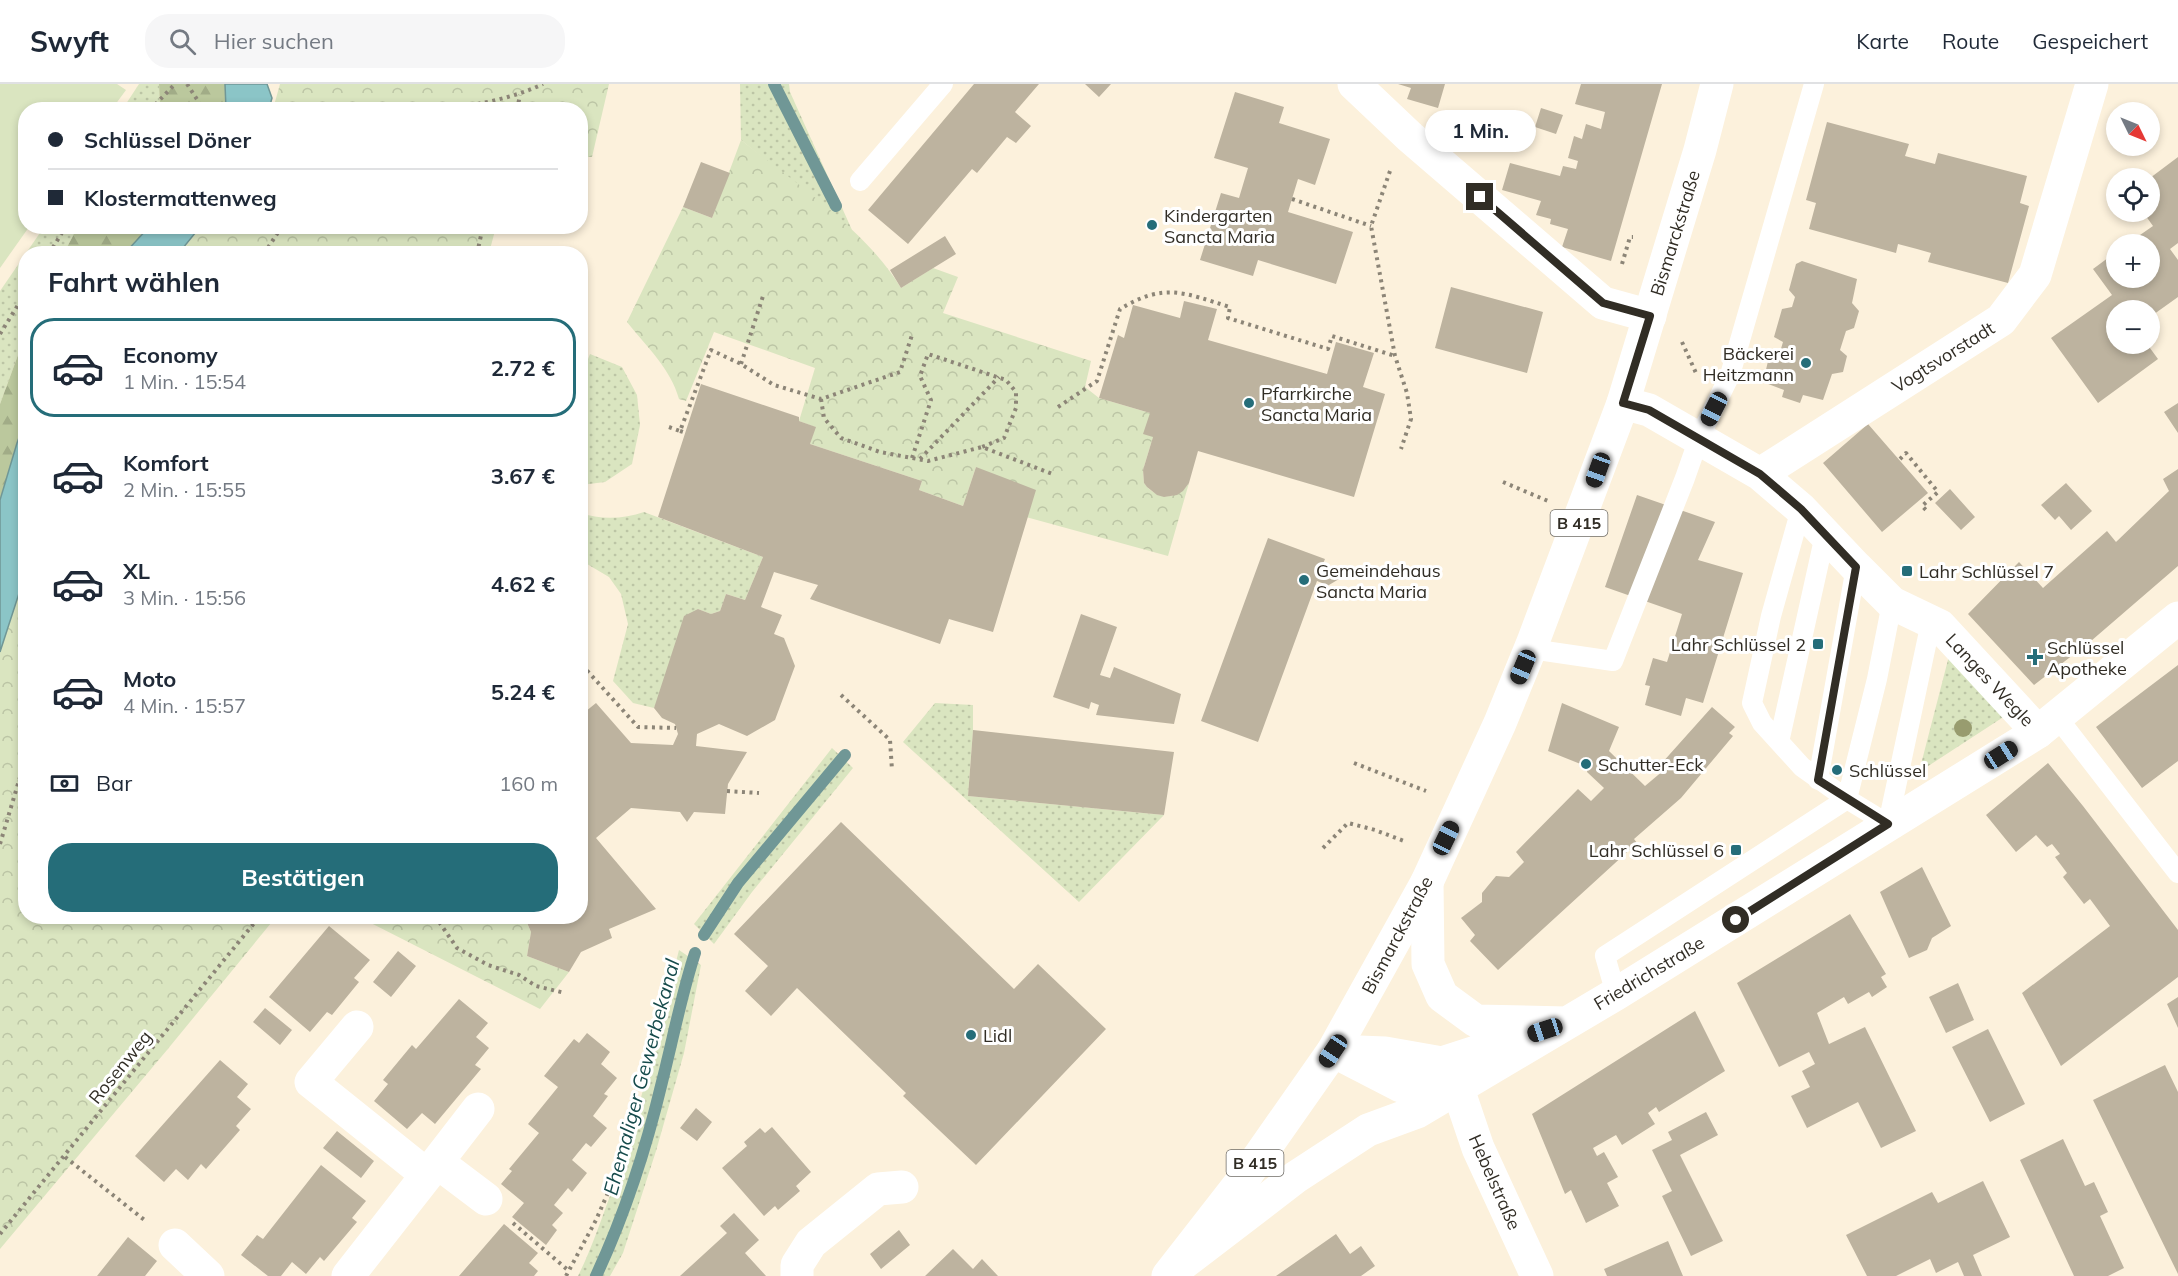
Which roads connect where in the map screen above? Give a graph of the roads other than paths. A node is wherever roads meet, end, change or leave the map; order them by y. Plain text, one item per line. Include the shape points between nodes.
1 (943, 84) edge
2 (1353, 84) edge
3 (1717, 84) edge
4 (1814, 84) edge
5 (2092, 84) edge
6 (860, 181) dead end
7 (1650, 316) junction
8 (1623, 403) junction
9 (1699, 438) junction
10 (1760, 474) junction
11 (1801, 509) junction
12 (1825, 535) junction
13 (1856, 567) junction
14 (1892, 603) junction
15 (2178, 618) edge
16 (1930, 622) junction
17 (1531, 649) junction
18 (2047, 724) junction
19 (1779, 742) junction
20 (1818, 780) junction
21 (1847, 800) junction
22 (1888, 824) junction
23 (1432, 868) junction
24 (2178, 873) edge
25 (1616, 994) junction
26 (1566, 1023) junction
27 (357, 1027) dead end
28 (1333, 1051) junction
29 (1457, 1086) junction
30 (478, 1109) dead end
31 (432, 1168) junction
32 (902, 1187) dead end
33 (486, 1199) road end
34 (175, 1245) road end
35 (1170, 1274) edge
36 (208, 1276) edge
37 (348, 1276) edge
38 (797, 1276) edge
39 (1537, 1276) edge

1 - 6 lane
2 - 7 street via 1603,303
3 - 7 street, Bismarckstraße / B 415
4 - 9 lane via 1730,375
5 - 10 street, Vogtsvorstadt via 2035,275 2001,320
7 - 8 street, Bismarckstraße / B 415
8 - 9 street, Langes Wegle via 1649,410
8 - 17 street, Bismarckstraße / B 415
9 - 10 street, Langes Wegle
9 - 17 lane via 1613,661
10 - 11 street, Langes Wegle
11 - 12 street, Langes Wegle
11 - 19 lane via 1752,703 1762,723
12 - 13 street, Langes Wegle
12 - 19 lane
13 - 14 street, Langes Wegle
13 - 20 lane
14 - 16 street, Langes Wegle
14 - 21 lane
15 - 18 street, Friedrichstraße
16 - 18 street, Langes Wegle via 1940,626
16 - 22 lane
17 - 23 street, Bismarckstraße / B 415
18 - 22 street, Friedrichstraße
18 - 24 lane
19 - 20 lane
20 - 21 lane
21 - 22 lane
21 - 25 lane via 1605,956
22 - 25 street, Friedrichstraße
23 - 26 street via 1428,964 1442,996 1476,1021
23 - 28 street, Bismarckstraße / B 415
25 - 26 street, Friedrichstraße
26 - 28 street, Friedrichstraße via 1442,1063 1386,1053
26 - 29 street, Friedrichstraße
27 - 31 street via 311,1082
28 - 29 street, Friedrichstraße via 1401,1086 1429,1092
28 - 35 street, Bismarckstraße / B 415 via 1242,1181
29 - 35 street, Friedrichstraße via 1417,1112 1368,1130 1296,1177
29 - 39 street, Hebelstraße via 1478,1148
30 - 31 street
31 - 33 street
31 - 37 street
32 - 38 street via 878,1189 811,1243 797,1265
34 - 36 street

